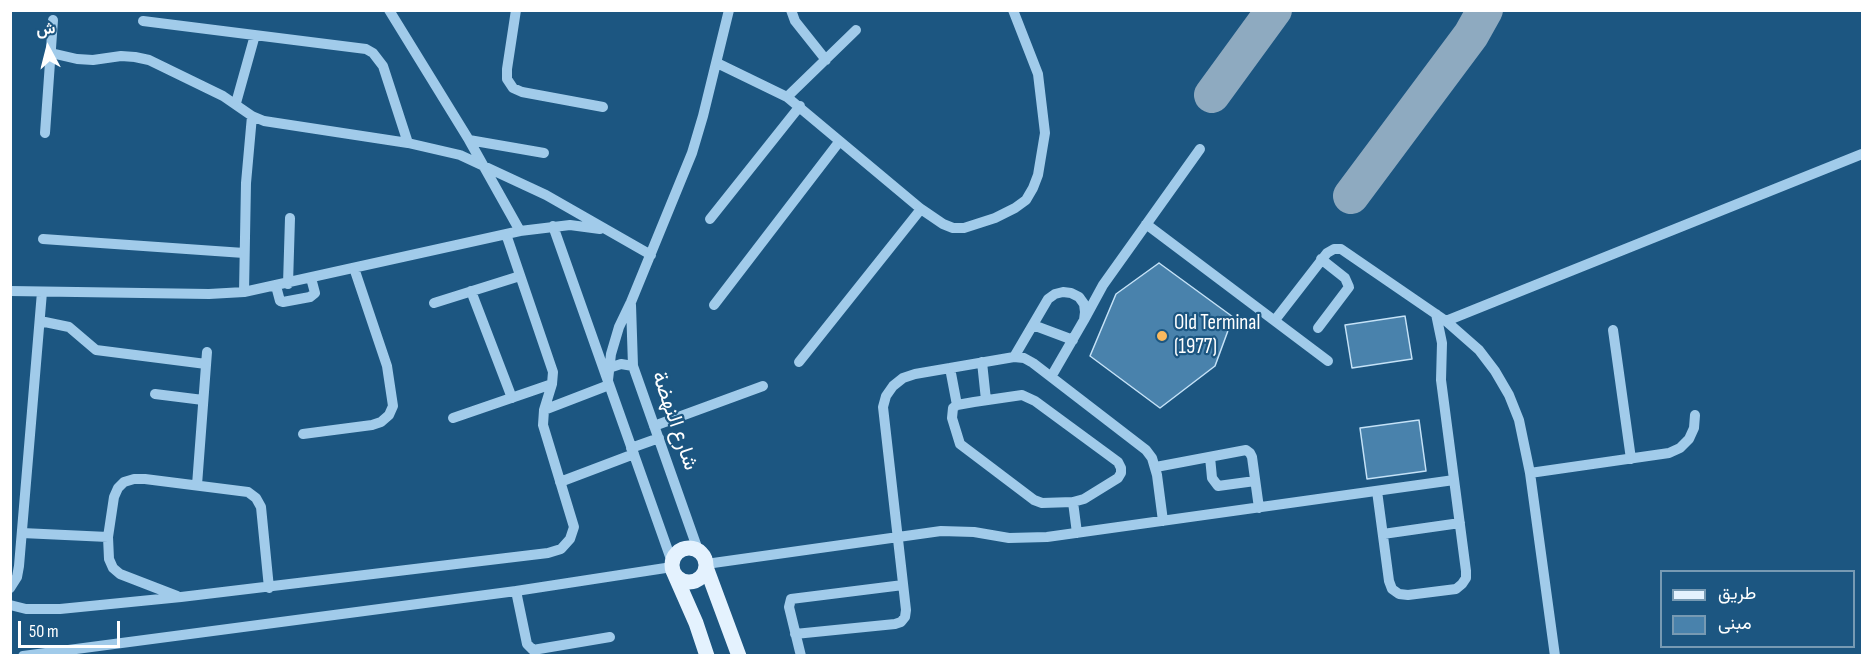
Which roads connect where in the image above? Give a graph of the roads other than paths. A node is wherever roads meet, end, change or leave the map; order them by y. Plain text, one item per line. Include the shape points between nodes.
1 (389, 10) edge
2 (516, 10) edge
3 (729, 10) edge
4 (791, 10) edge
5 (1013, 10) edge
6 (53, 20) dead end
7 (143, 21) dead end
8 (856, 30) dead end
9 (255, 35) junction
10 (51, 53) junction
11 (826, 60) junction
12 (717, 63) junction
13 (787, 98) junction
14 (236, 103) junction
15 (800, 106) junction
16 (603, 107) dead end
17 (252, 116) junction
18 (45, 133) dead end
19 (469, 140) junction
20 (839, 142) junction
21 (408, 143) junction
22 (1200, 149) dead end
23 (544, 153) dead end
24 (1863, 154) edge
25 (484, 166) junction
26 (921, 209) junction
27 (290, 218) dead end
28 (710, 219) dead end
29 (1146, 224) junction
30 (553, 226) junction
31 (604, 230) junction
32 (520, 231) junction
33 (506, 234) junction
34 (43, 239) dead end
35 (244, 253) junction
36 (651, 255) junction
37 (1321, 259) junction
38 (354, 268) junction
39 (520, 276) junction
40 (311, 278) junction
41 (282, 285) junction
42 (10, 291) edge
43 (471, 291) junction
44 (42, 292) junction
45 (244, 292) junction
46 (631, 302) junction
47 (434, 303) dead end
48 (714, 305) dead end
49 (1436, 314) junction
50 (1084, 320) junction
51 (40, 321) junction
52 (1275, 321) junction
53 (1446, 321) junction
54 (1033, 325) junction
55 (1318, 328) dead end
56 (1613, 330) dead end
57 (1073, 340) junction
58 (207, 352) dead end
59 (1014, 357) junction
60 (1328, 360) dead end
61 (799, 362) dead end
62 (982, 362) junction
63 (206, 364) junction
64 (633, 366) junction
65 (609, 368) junction
66 (950, 368) junction
67 (1051, 377) junction
68 (609, 382) junction
69 (552, 384) junction
70 (763, 386) dead end
71 (155, 394) dead end
72 (512, 398) junction
73 (204, 400) junction
74 (986, 400) junction
75 (957, 405) junction
76 (544, 410) junction
77 (1695, 415) dead end
78 (453, 418) dead end
79 (654, 426) junction
80 (303, 434) dead end
81 (659, 438) junction
82 (633, 451) junction
83 (1210, 456) junction
84 (1631, 459) junction
85 (1156, 467) junction
86 (1530, 473) junction
87 (1454, 480) junction
88 (1255, 481) junction
89 (560, 482) junction
90 (196, 485) junction
91 (1377, 491) junction
92 (1073, 502) junction
93 (1259, 508) junction
94 (1163, 522) junction
95 (1460, 523) junction
96 (22, 533) junction
97 (1077, 533) junction
98 (1383, 534) junction
99 (897, 536) junction
100 (108, 537) junction
101 (698, 550) junction
102 (706, 565) junction
103 (672, 568) junction
104 (903, 585) junction
105 (10, 588) edge
106 (269, 588) junction
107 (516, 591) junction
108 (181, 597) junction
109 (10, 605) edge
110 (795, 634) junction
111 (610, 637) dead end
112 (23, 656) edge
113 (707, 656) edge
114 (739, 656) edge
115 (801, 656) edge
116 (1555, 656) edge

1 - 19 lane
2 - 16 lane via 507,69 507,79 513,88
3 - 12 lane
4 - 11 lane via 795,21
5 - 26 lane via 1037,67 1045,126 1034,188 1015,208 964,228 943,224
6 - 10 lane
7 - 9 lane
8 - 11 lane
9 - 14 lane
9 - 21 lane via 373,53 383,66
10 - 14 lane via 77,59 121,56 149,60
10 - 18 lane
11 - 13 lane
12 - 13 lane
12 - 36 lane via 692,153
13 - 15 lane
14 - 17 lane
15 - 20 lane
15 - 28 lane
17 - 21 lane via 276,124
17 - 35 lane
19 - 23 lane
19 - 25 lane
20 - 26 lane
20 - 48 lane
21 - 25 lane via 460,155
22 - 29 lane
24 - 53 lane
25 - 31 lane via 546,195
25 - 32 lane
26 - 61 lane
27 - 41 lane
29 - 50 lane via 1103,285
29 - 52 lane
30 - 31 lane
30 - 32 lane
30 - 68 lane
31 - 36 lane
32 - 33 lane
33 - 38 lane
33 - 39 lane
34 - 35 lane
35 - 45 lane
36 - 46 lane
37 - 49 lane via 1334,249 1341,249
37 - 52 lane
37 - 55 lane via 1345,278 1349,287
38 - 40 lane
38 - 80 lane via 387,366 393,406 389,416 372,425
39 - 43 lane
39 - 69 lane via 550,361
40 - 41 lane
40 - 41 lane via 315,293 310,297 280,301
41 - 45 lane
42 - 44 lane
43 - 47 lane
43 - 72 lane
44 - 45 lane
44 - 51 lane
46 - 64 lane, شارع النهضة
46 - 65 lane via 619,327
49 - 53 lane
49 - 87 lane
50 - 54 lane via 1084,304 1079,297 1063,292 1048,299
50 - 57 lane
51 - 63 lane via 69,327 96,350
51 - 96 lane
52 - 60 lane
53 - 86 lane via 1479,350 1509,395 1519,420
54 - 57 lane
54 - 59 lane
56 - 84 lane
57 - 67 lane
58 - 63 lane
59 - 62 lane
59 - 67 lane via 1024,358
62 - 66 lane
62 - 74 lane
63 - 73 lane
64 - 65 lane
64 - 79 lane, شارع النهضة
65 - 68 lane
66 - 75 lane
66 - 99 lane via 903,378 886,396 883,419
67 - 85 lane via 1146,450
68 - 76 lane
68 - 82 lane
69 - 72 lane
69 - 76 lane
70 - 79 lane
71 - 73 lane
72 - 78 lane
73 - 90 lane
74 - 75 lane
74 - 92 lane via 1028,397 1118,462 1118,478
75 - 92 lane via 952,418 964,448 1034,500
76 - 89 lane via 543,424
77 - 84 lane via 1689,439 1680,448
79 - 81 lane, شارع النهضة
81 - 82 lane
81 - 101 lane, شارع النهضة
82 - 89 lane
82 - 103 lane
83 - 85 lane
83 - 88 lane via 1212,478 1218,486
83 - 88 lane via 1246,450 1252,458
84 - 86 lane
85 - 94 lane
86 - 116 lane
87 - 91 lane
87 - 95 lane
88 - 93 lane
89 - 106 lane via 574,527 561,549
90 - 100 lane via 134,479 124,482 114,497
90 - 106 lane via 248,492 256,498 261,507
91 - 93 lane
91 - 98 lane
92 - 97 lane
93 - 94 lane
94 - 97 lane
95 - 98 lane
95 - 98 lane via 1466,578 1462,584 1456,589 1408,596 1392,589
96 - 100 lane
96 - 105 lane via 17,577
97 - 99 lane via 1028,538 958,530
99 - 102 lane
99 - 104 lane
100 - 108 lane via 109,559 120,574
101 - 102 main road
101 - 103 main road via 679,551
102 - 103 main road via 700,578 689,582 683,581
102 - 114 main road
103 - 107 lane
103 - 113 main road
104 - 110 lane via 906,610 901,622
104 - 110 lane via 791,599
106 - 108 lane
107 - 111 lane via 527,644 533,650
107 - 112 lane
108 - 109 lane via 60,609
110 - 115 lane

